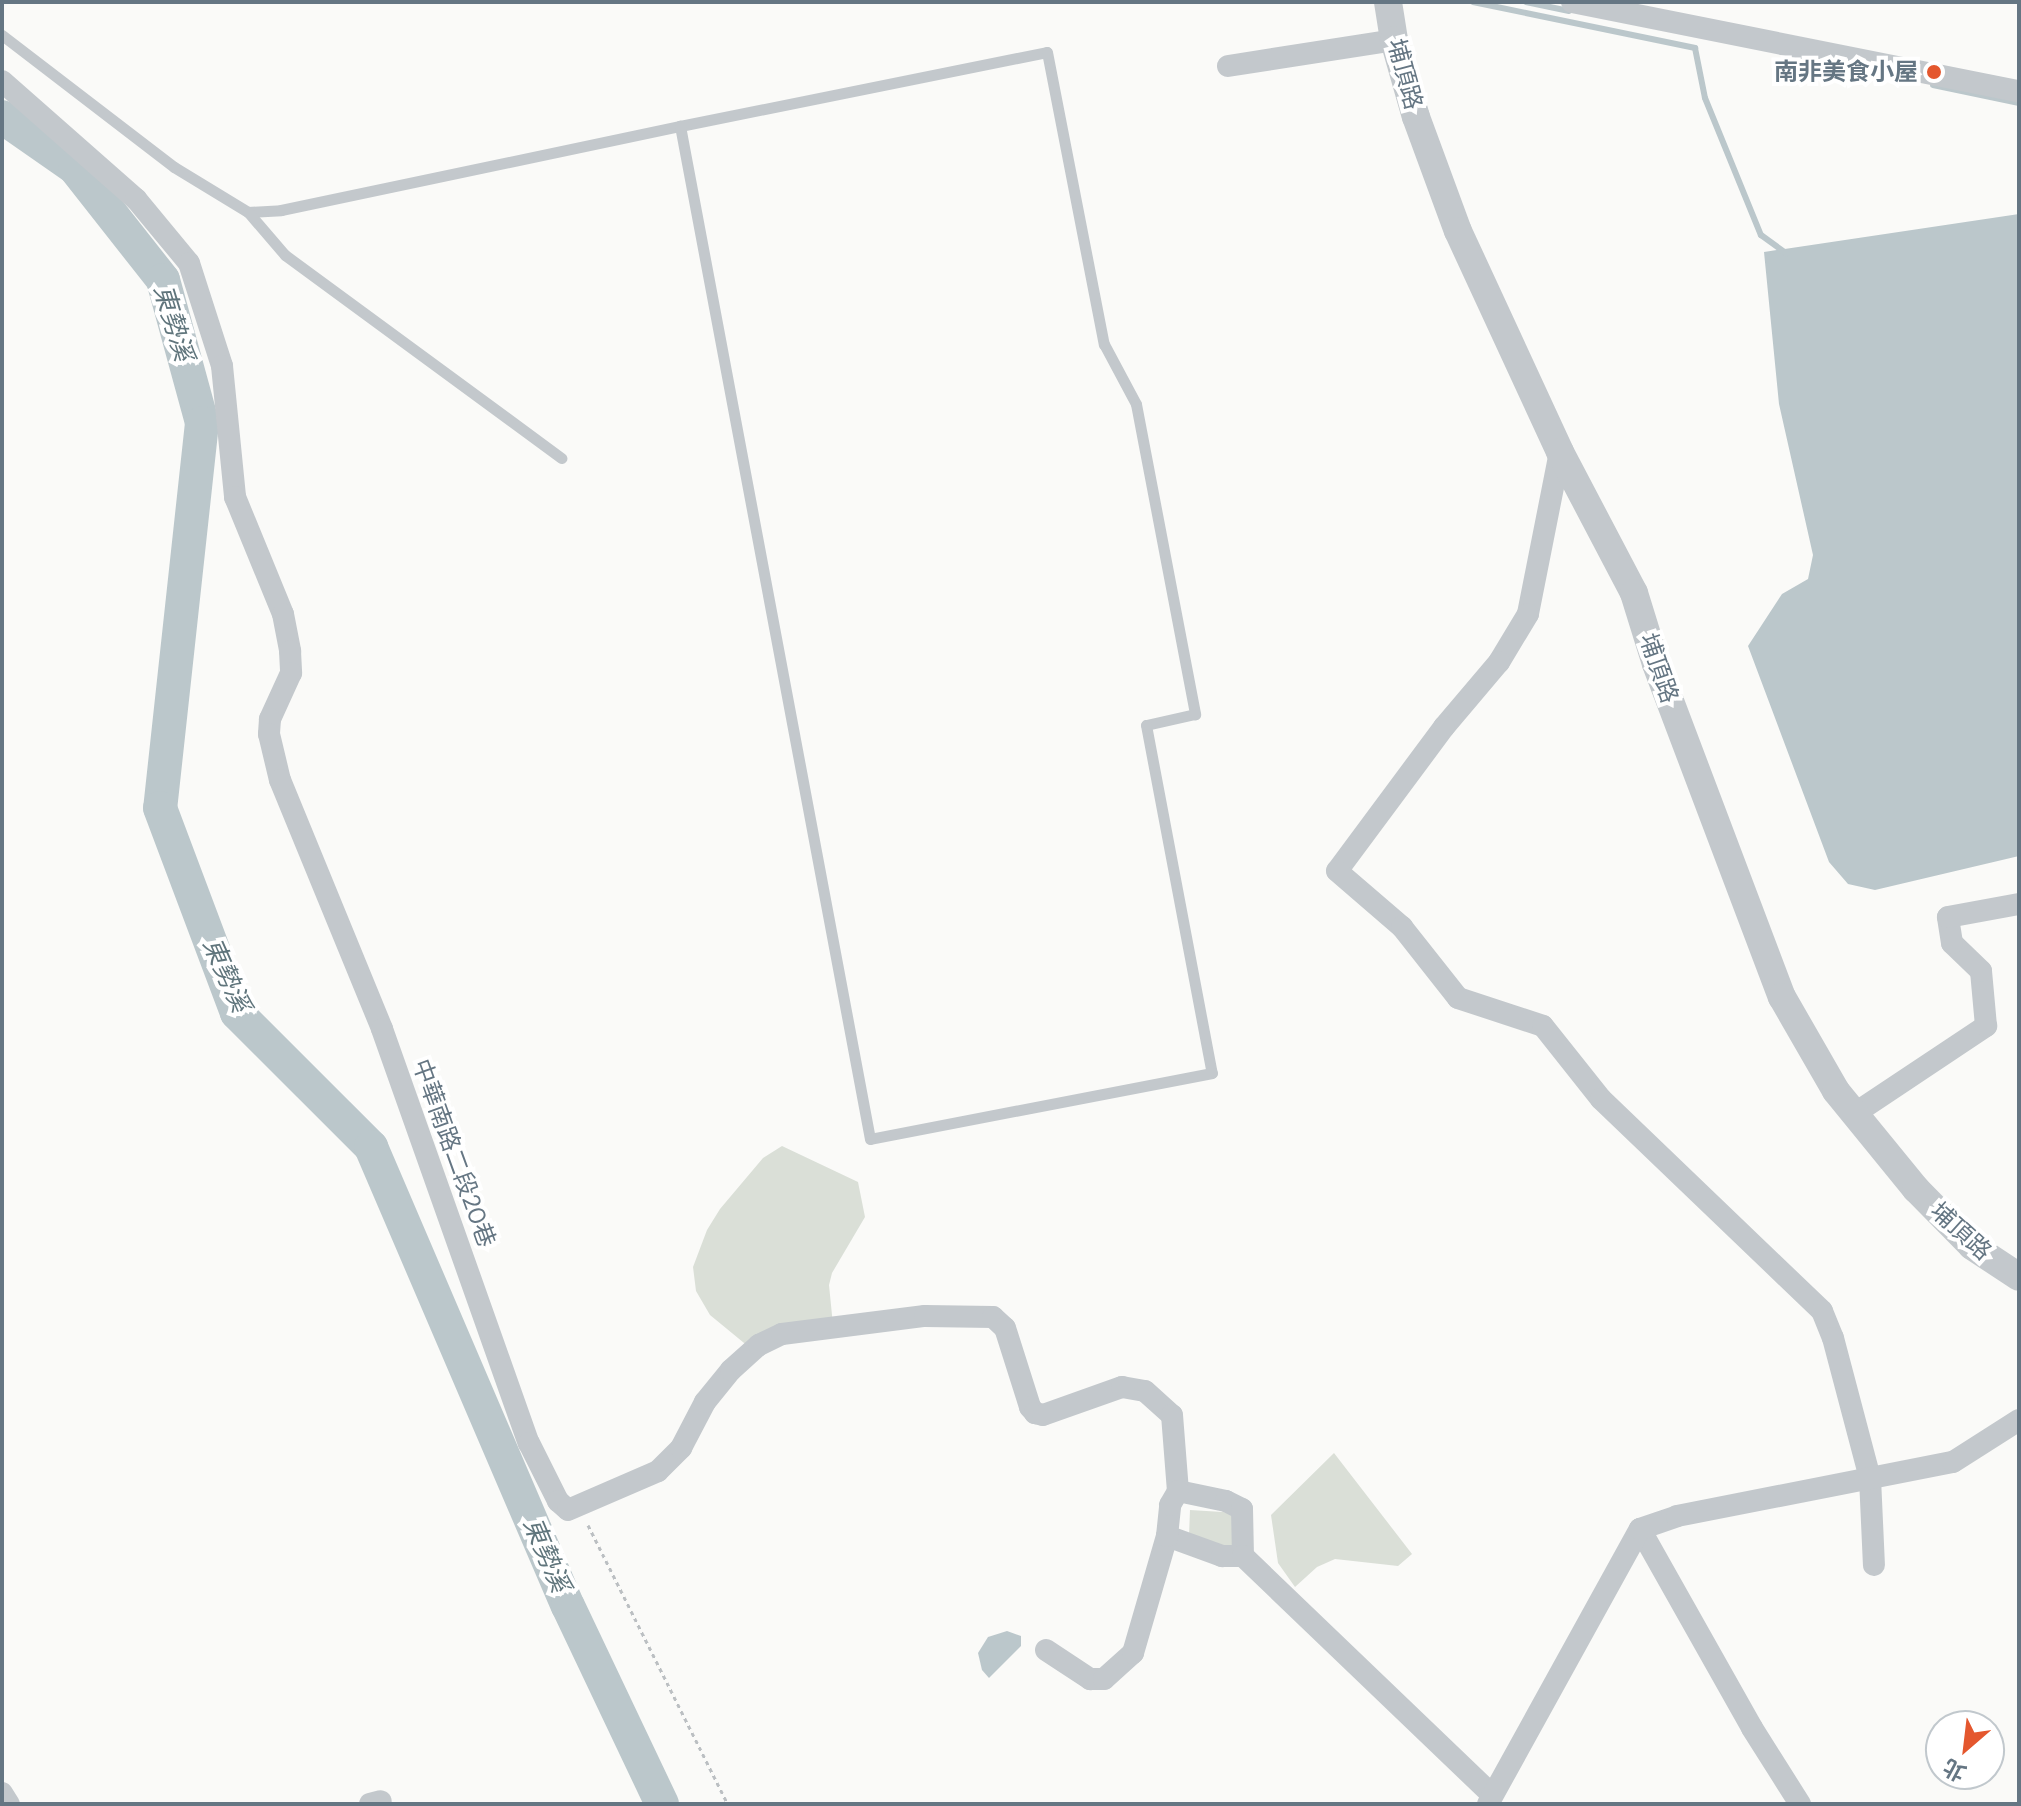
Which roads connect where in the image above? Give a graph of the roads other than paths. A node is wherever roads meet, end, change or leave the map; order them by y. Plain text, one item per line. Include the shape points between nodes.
1 (1388, 2) edge
2 (1572, 2) edge
3 (2, 35) edge
4 (1394, 40) junction
5 (1228, 66) dead end
6 (2, 81) edge
7 (2019, 91) edge
8 (680, 126) junction
9 (248, 212) junction
10 (1560, 452) junction
11 (561, 458) dead end
12 (2019, 904) edge
13 (1854, 1114) junction
14 (2019, 1277) edge
15 (2019, 1420) edge
16 (1870, 1478) junction
17 (1178, 1491) junction
18 (1640, 1529) junction
19 (1167, 1536) junction
20 (1243, 1556) junction
21 (1874, 1565) dead end
22 (1046, 1650) dead end
23 (2, 1793) edge
24 (1490, 1799) edge
25 (9, 1804) edge
26 (1800, 1804) edge

1 - 4 street, 埔頂路
2 - 7 street
3 - 9 lane via 174,167
4 - 5 street
4 - 10 street, 埔頂路 via 1458,231
6 - 17 street, 中華南路二段20巷 via 136,199 189,263 222,366 235,497 283,614 290,651 291,673 270,719 280,780 382,1029 529,1443 558,1501 568,1510 658,1471 681,1448 705,1402 759,1345 782,1334 925,1316 993,1317 1013,1346 1035,1413 1043,1415 1122,1387 1145,1391 1172,1415
8 - 8 lane via 1047,52 1104,344 1136,404 1195,714 1146,725 1212,1073 870,1139
8 - 9 lane via 281,210
9 - 11 lane via 285,255
10 - 13 street, 埔頂路 via 1634,593 1782,997
10 - 16 street via 1528,614 1499,662 1337,871 1402,927 1458,998 1543,1026 1601,1099 1822,1311
12 - 13 street via 1948,917 1952,943 1981,971 1986,1026
13 - 14 street, 埔頂路 via 1972,1246
15 - 16 street via 1953,1462
16 - 18 street via 1677,1516
16 - 21 street
17 - 19 street via 1170,1505
17 - 20 street via 1242,1509
18 - 24 street
18 - 26 street
19 - 20 street via 1222,1556
19 - 22 street via 1133,1653 1122,1666 1104,1679 1090,1679
20 - 24 street
23 - 25 street

